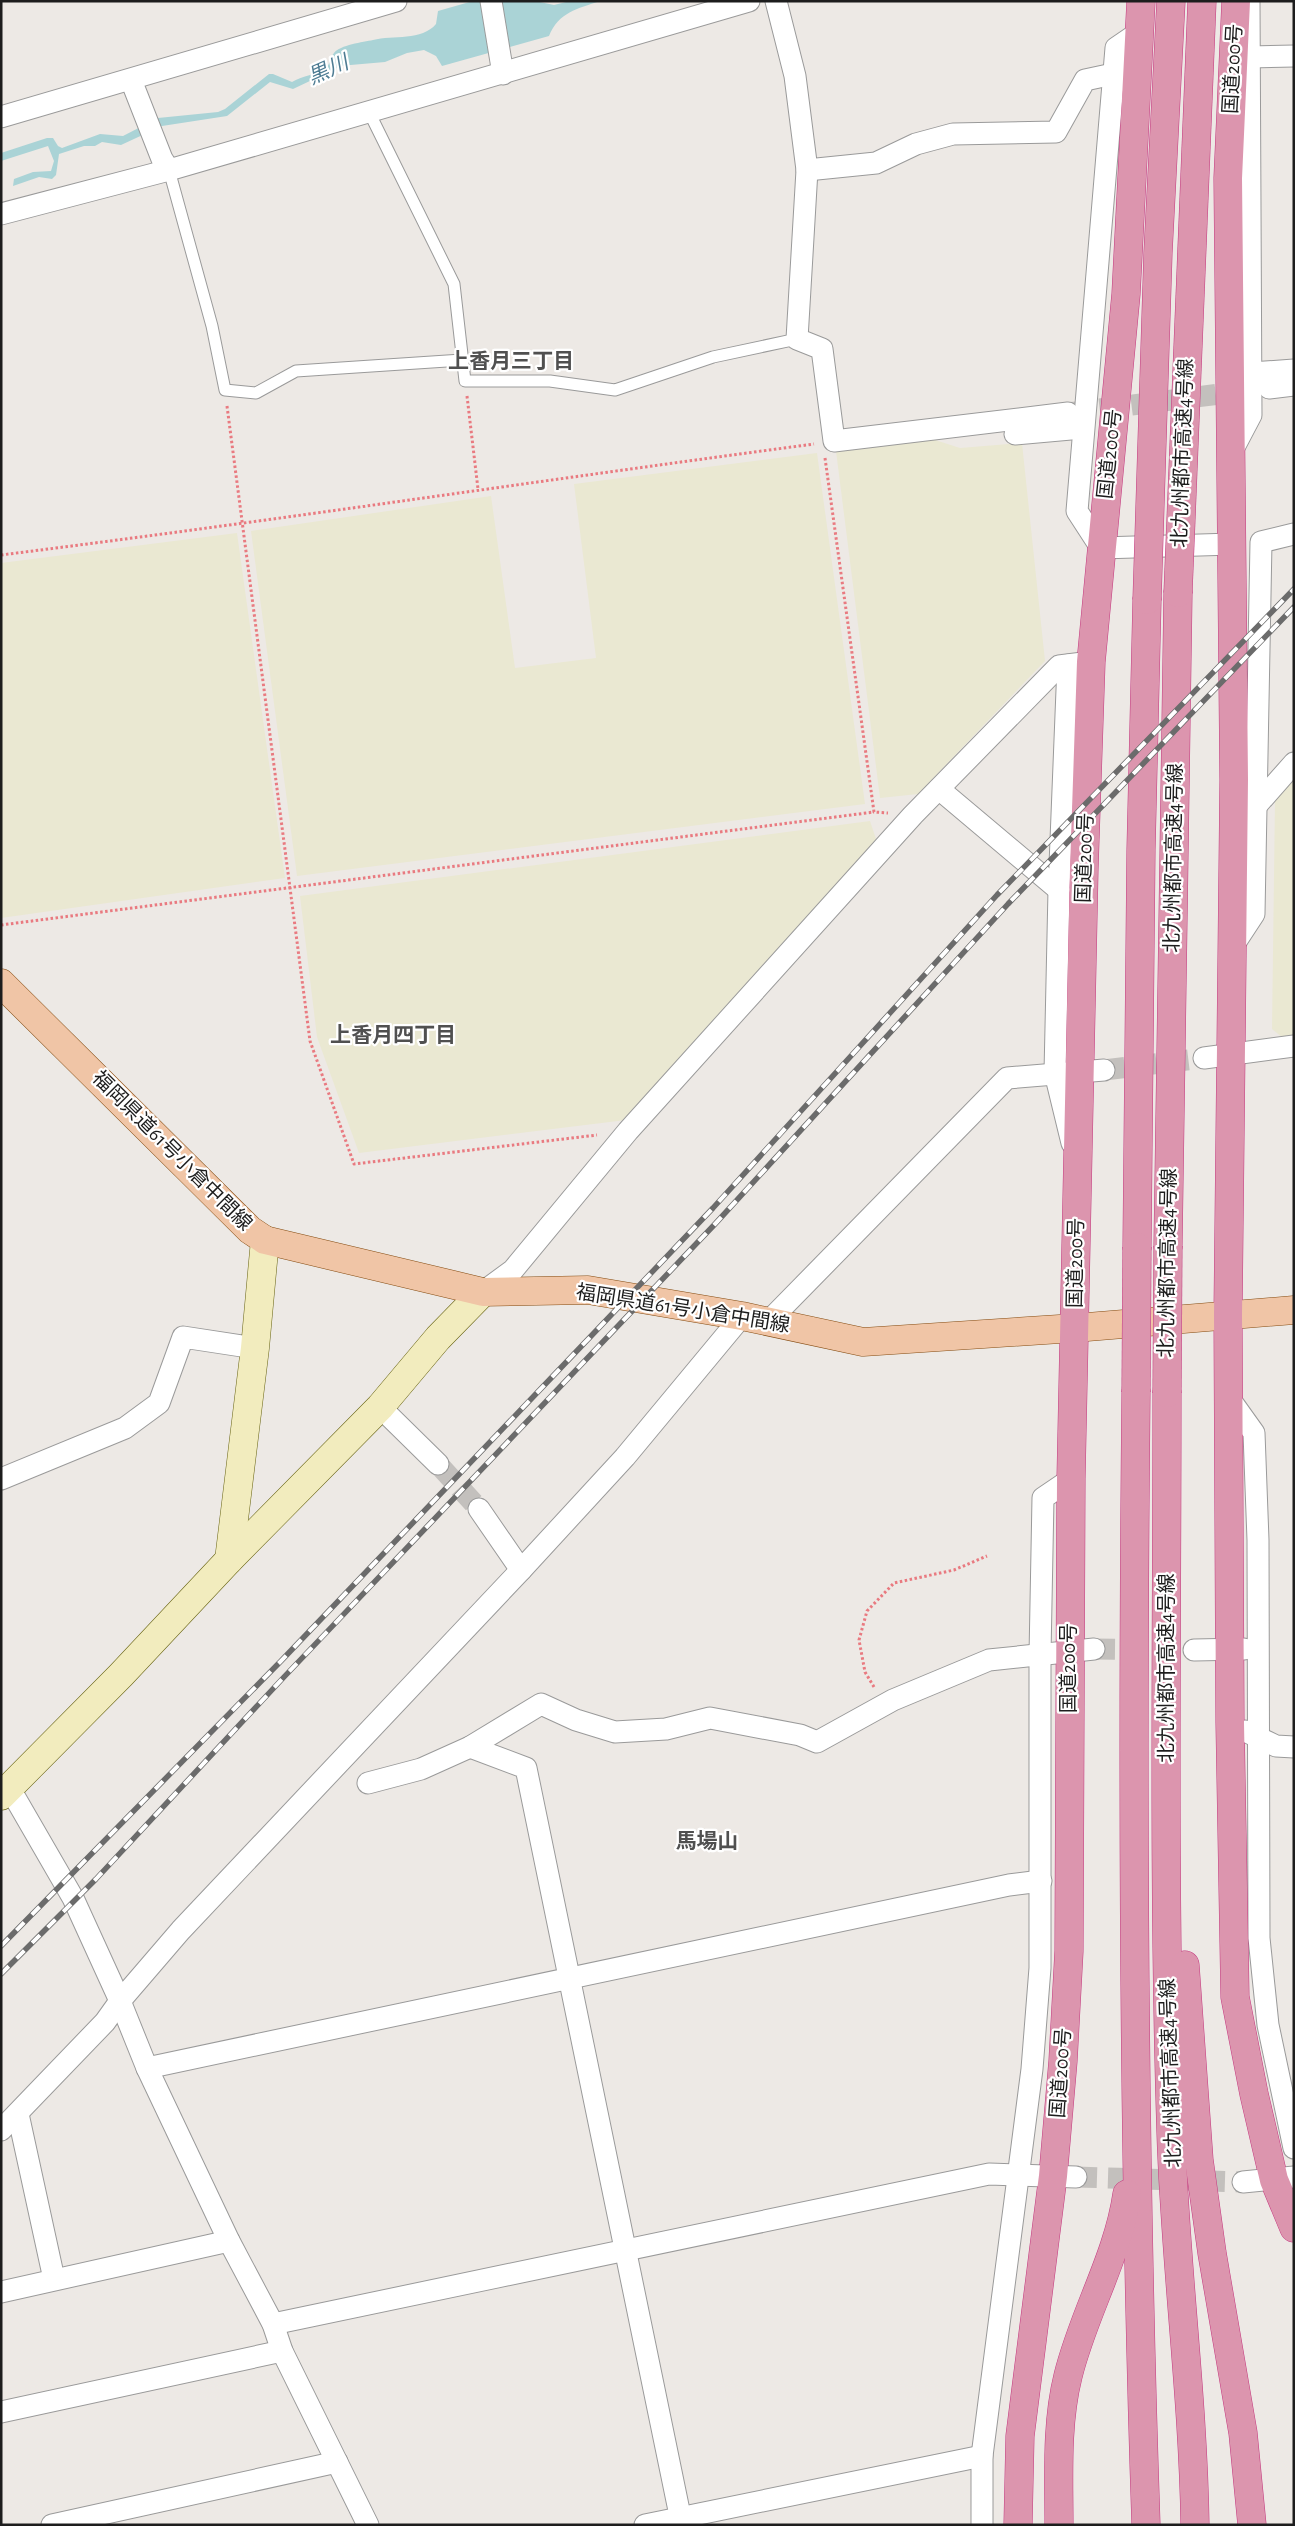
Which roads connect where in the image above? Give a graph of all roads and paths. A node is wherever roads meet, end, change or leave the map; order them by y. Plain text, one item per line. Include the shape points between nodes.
1 (396, 1) edge
2 (491, 1) edge
3 (749, 1) edge
4 (776, 1) edge
5 (1140, 1) edge
6 (1171, 1) edge
7 (1202, 1) edge
8 (1236, 1) edge
9 (1249, 1) edge
10 (1138, 33) junction
11 (1294, 56) edge
12 (1249, 57) junction
13 (503, 71) junction
14 (1113, 74) junction
15 (134, 86) junction
16 (369, 112) junction
17 (1, 117) edge
18 (166, 164) junction
19 (807, 170) junction
20 (1, 214) edge
21 (797, 338) junction
22 (462, 360) junction
23 (1294, 370) edge
24 (1251, 373) junction
25 (465, 381) junction
26 (1294, 385) edge
27 (1269, 388) dead end
28 (225, 390) junction
29 (1086, 399) junction
30 (1075, 420) junction
31 (934, 429) junction
32 (829, 442) junction
33 (1230, 455) junction
34 (478, 489) junction
35 (242, 525) junction
36 (1294, 534) edge
37 (1232, 544) junction
38 (1101, 548) junction
39 (1, 555) edge
40 (1080, 663) junction
41 (1294, 763) edge
42 (939, 789) junction
43 (1257, 805) junction
44 (874, 812) junction
45 (913, 815) junction
46 (291, 887) junction
47 (1059, 890) junction
48 (1, 925) edge
49 (1231, 949) junction
50 (1, 983) edge
51 (1294, 1046) edge
52 (1217, 1056) junction
53 (1080, 1071) junction
54 (628, 1131) junction
55 (265, 1240) junction
56 (483, 1292) junction
57 (1294, 1310) edge
58 (1228, 1314) junction
59 (742, 1316) junction
60 (768, 1322) junction
61 (1074, 1328) junction
62 (255, 1348) junction
63 (1229, 1398) junction
64 (380, 1407) junction
65 (438, 1464) tunnel mouth
66 (1, 1479) edge
67 (1071, 1479) junction
68 (479, 1509) tunnel mouth
69 (987, 1556) dead end
70 (229, 1560) junction
71 (521, 1570) junction
72 (1230, 1649) junction
73 (1258, 1649) junction
74 (1082, 1650) junction
75 (1194, 1650) tunnel mouth
76 (1040, 1655) junction
77 (1167, 1692) junction
78 (892, 1700) junction
79 (1230, 1723) junction
80 (1257, 1736) junction
81 (470, 1747) junction
82 (1294, 1747) edge
83 (368, 1783) dead end
84 (5, 1792) edge
85 (1042, 1881) junction
86 (568, 1979) junction
87 (120, 2001) junction
88 (147, 2068) junction
89 (18, 2114) junction
90 (1, 2130) edge
91 (1136, 2138) junction
92 (1294, 2148) edge
93 (1019, 2174) junction
94 (1065, 2177) junction
95 (1284, 2179) edge
96 (1243, 2182) tunnel mouth
97 (1294, 2228) edge
98 (229, 2241) junction
99 (624, 2249) junction
100 (54, 2279) junction
101 (1, 2292) edge
102 (273, 2324) junction
103 (282, 2351) junction
104 (1, 2412) edge
105 (982, 2456) junction
106 (337, 2462) junction
107 (86, 2521) edge
108 (681, 2521) edge
109 (52, 2525) edge
110 (368, 2525) edge
111 (645, 2525) edge
112 (982, 2525) edge
113 (1018, 2525) edge
114 (1059, 2525) edge
115 (1146, 2525) edge
116 (1195, 2525) edge
117 (1252, 2525) edge

1 - 15 street
2 - 13 street
3 - 13 street
4 - 19 street via 795,76
5 - 10 highway, 国道200号
6 - 91 highway, 北九州都市高速4号線, bridge via 1158,253 1141,850 1132,1694
7 - 77 highway, 北九州都市高速4号線, bridge via 1178,594 1168,1246
8 - 33 highway, 国道200号 via 1228,178
9 - 12 street
10 - 14 street via 1116,48
10 - 38 highway, 国道200号 via 1126,294
11 - 12 street
12 - 24 street
13 - 16 street
14 - 19 street via 1085,80 1056,132 953,134 916,144 876,164
14 - 29 street
15 - 17 street
15 - 18 street
16 - 18 street
16 - 22 lane via 454,284
18 - 20 street
18 - 28 lane via 212,326
19 - 21 street
21 - 25 lane via 713,357 615,390 550,381
21 - 32 street via 822,349
22 - 25 lane
22 - 28 lane via 296,372 256,394
23 - 24 street
24 - 33 street via 1251,415
25 - 34 path
26 - 27 street
28 - 35 path
29 - 30 street
29 - 31 street via 957,413
30 - 31 street
30 - 38 street via 1077,511
31 - 32 street
32 - 34 path
32 - 44 path
33 - 37 highway, 国道200号
34 - 35 path
35 - 39 path
35 - 46 path
36 - 43 street via 1261,542
37 - 38 street
37 - 49 highway, 国道200号 via 1234,780
38 - 40 highway, 国道200号
40 - 42 street via 1059,666
40 - 47 street
40 - 53 highway, 国道200号
41 - 43 street
42 - 45 street
42 - 47 street
43 - 49 street via 1254,914
44 - 45 path
44 - 46 path
45 - 54 street
46 - 48 path
46 - 54 path via 310,1041 354,1164
47 - 53 street
49 - 52 highway, 国道200号
50 - 55 main road, 福岡県道61号小倉中間線 via 250,1230
51 - 52 street
52 - 58 highway, 国道200号
53 - 60 street via 1007,1078
53 - 61 highway, 国道200号
54 - 56 street via 513,1270
55 - 56 main road, 福岡県道61号小倉中間線
55 - 62 street
56 - 59 main road, 福岡県道61号小倉中間線 via 588,1290
56 - 64 street via 438,1338
57 - 58 main road, 福岡県道61号小倉中間線
58 - 61 main road, 福岡県道61号小倉中間線
58 - 63 highway, 国道200号
59 - 60 main road, 福岡県道61号小倉中間線
59 - 71 street via 624,1458
60 - 61 main road, 福岡県道61号小倉中間線 via 863,1342
61 - 67 highway, 国道200号
62 - 66 street via 183,1337 159,1403 125,1428
62 - 70 street
63 - 72 highway, 国道200号
63 - 73 street via 1254,1433
64 - 65 street
64 - 70 street
67 - 74 highway, 国道200号
67 - 76 street via 1043,1498
68 - 71 street
69 - 78 path via 954,1570 894,1582 867,1611 859,1640 865,1672 878,1692
70 - 84 street
71 - 87 street via 181,1930
72 - 73 street
72 - 75 street
72 - 79 highway, 国道200号
73 - 80 street
74 - 76 street
74 - 94 highway, 国道200号 via 1063,2061
76 - 78 street via 988,1660
76 - 85 street
77 - 116 highway, 北九州都市高速4号線 via 1171,2136 1189,2367
77 - 117 highway via 1199,2160 1243,2433
78 - 81 street via 817,1742 800,1735 710,1718 666,1729 615,1732 576,1720 541,1704
79 - 80 street
79 - 95 highway, 国道200号 via 1235,1997 1254,2094
80 - 82 street via 1276,1746
80 - 92 street via 1259,1938 1268,2025
81 - 83 street via 421,1769
81 - 86 street via 526,1768
84 - 87 street via 73,1898
85 - 86 street via 1008,1885
85 - 93 street via 1037,2005
86 - 88 street
86 - 99 street
87 - 88 street
87 - 89 street via 105,2022
88 - 98 street
89 - 90 street
89 - 100 street
91 - 114 highway via 1117,2239 1068,2376 1060,2428
91 - 115 highway, 北九州都市高速4号線
93 - 94 street
93 - 99 street via 989,2174
93 - 105 street via 992,2359
94 - 113 highway, 国道200号 via 1020,2436
95 - 96 street
95 - 97 highway, 国道200号
98 - 100 street
98 - 102 street
99 - 102 street
99 - 108 street
100 - 101 street
102 - 103 street
103 - 104 street
103 - 106 street
105 - 108 street
105 - 112 street
106 - 107 street
106 - 110 street
107 - 109 street
108 - 111 street

